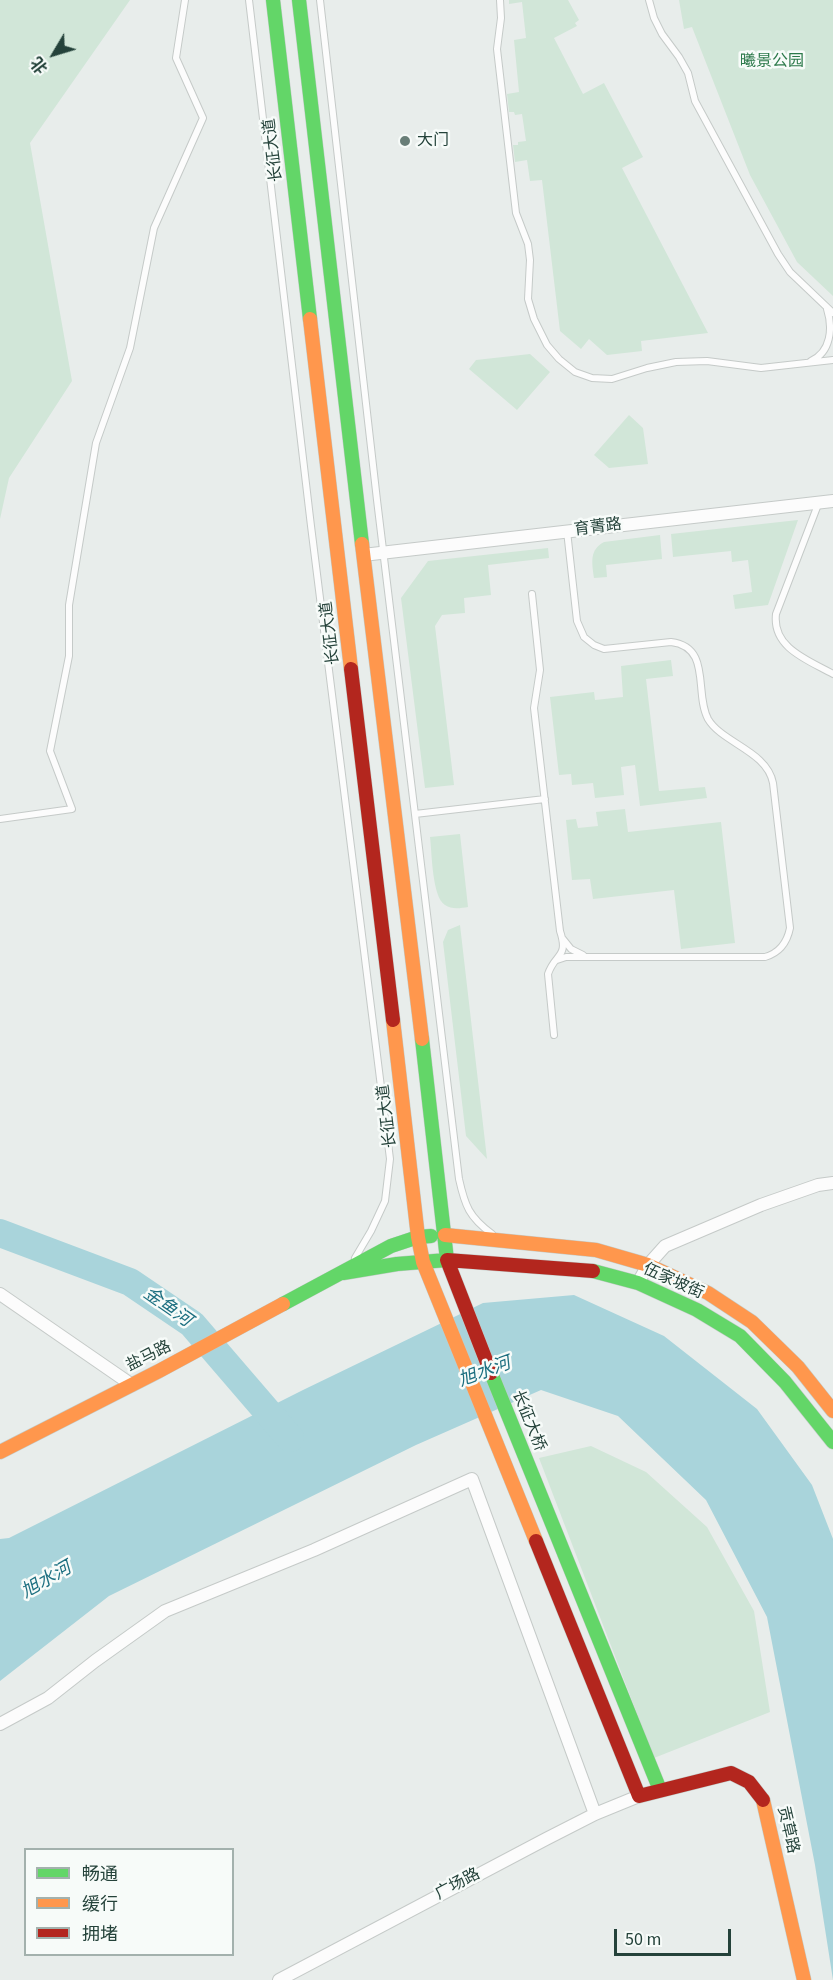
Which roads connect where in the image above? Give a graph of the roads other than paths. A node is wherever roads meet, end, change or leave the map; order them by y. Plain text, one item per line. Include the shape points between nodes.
1 (185, 0) edge
2 (249, 0) edge
3 (273, 0) edge
4 (299, 0) edge
5 (320, 0) edge
6 (500, 0) edge
7 (649, 0) edge
8 (823, 304) junction
9 (833, 313) edge
10 (833, 360) edge
11 (808, 363) junction
12 (833, 501) edge
13 (819, 502) junction
14 (567, 531) junction
15 (383, 552) junction
16 (363, 555) junction
17 (532, 594) dead end
18 (833, 674) edge
19 (545, 799) junction
20 (415, 814) junction
21 (0, 819) edge
22 (562, 938) junction
23 (589, 957) junction
24 (557, 960) junction
25 (554, 1035) dead end
26 (833, 1183) edge
27 (445, 1235) junction
28 (418, 1237) junction
29 (502, 1242) junction
30 (447, 1260) junction
31 (423, 1262) junction
32 (648, 1265) junction
33 (343, 1273) junction
34 (638, 1283) junction
35 (0, 1294) edge
36 (132, 1385) junction
37 (833, 1411) edge
38 (833, 1442) edge
39 (0, 1452) edge
40 (0, 1724) edge
41 (660, 1790) junction
42 (639, 1796) junction
43 (595, 1814) junction
44 (279, 1980) edge
45 (804, 1980) edge

1 - 21 lane via 176,58 203,118 154,228 130,348 96,443 69,605 69,656 50,751 72,809
2 - 33 lane via 390,1159 385,1201 359,1252
3 - 28 main road, 长征大道
4 - 16 main road
5 - 15 lane
6 - 11 lane via 497,49 516,213 529,253 528,299 537,328 553,352 575,372 603,379 676,362 717,362 753,368
7 - 8 lane via 662,34 688,73 695,100 778,254 790,272
8 - 9 lane
8 - 11 lane via 832,319 832,336 826,350
10 - 11 lane
12 - 13 street, 育菁路
13 - 14 street, 育菁路
13 - 18 lane via 775,622 787,647
14 - 15 street, 育菁路
14 - 23 lane via 577,621 584,637 604,649 671,642 688,649 698,664 709,720 769,772 790,922 785,943 765,957
15 - 16 street, 育菁路
15 - 20 lane
16 - 27 main road
17 - 19 lane via 540,670 534,708
19 - 20 lane
19 - 22 lane
20 - 29 lane via 459,1179 465,1204 478,1224
22 - 23 lane via 571,950
22 - 24 lane via 564,948
23 - 24 lane
24 - 25 lane via 547,979
26 - 32 street via 761,1205 665,1246
27 - 28 main road, 伍家坡街
27 - 29 main road, 伍家坡街
27 - 30 main road
28 - 31 main road, 长征大道
28 - 33 main road, 盐马路 via 391,1246
29 - 32 main road, 伍家坡街 via 596,1250
30 - 31 main road, 伍家坡街
30 - 34 main road, 伍家坡街 via 589,1270
30 - 41 main road, 长征大桥
31 - 33 main road, 伍家坡街
31 - 42 main road, 长征大道
32 - 34 street
32 - 37 main road, 伍家坡街 via 708,1293 752,1322 798,1367
33 - 36 main road, 盐马路
34 - 38 main road, 伍家坡街 via 697,1310 740,1336 785,1382
35 - 36 street
36 - 39 main road, 盐马路
40 - 43 street via 48,1698 165,1611 315,1550 472,1479
41 - 42 main road, 贡草路
41 - 45 main road, 贡草路 via 731,1773 749,1782 763,1800
42 - 43 street, 广场路
43 - 44 street, 广场路

